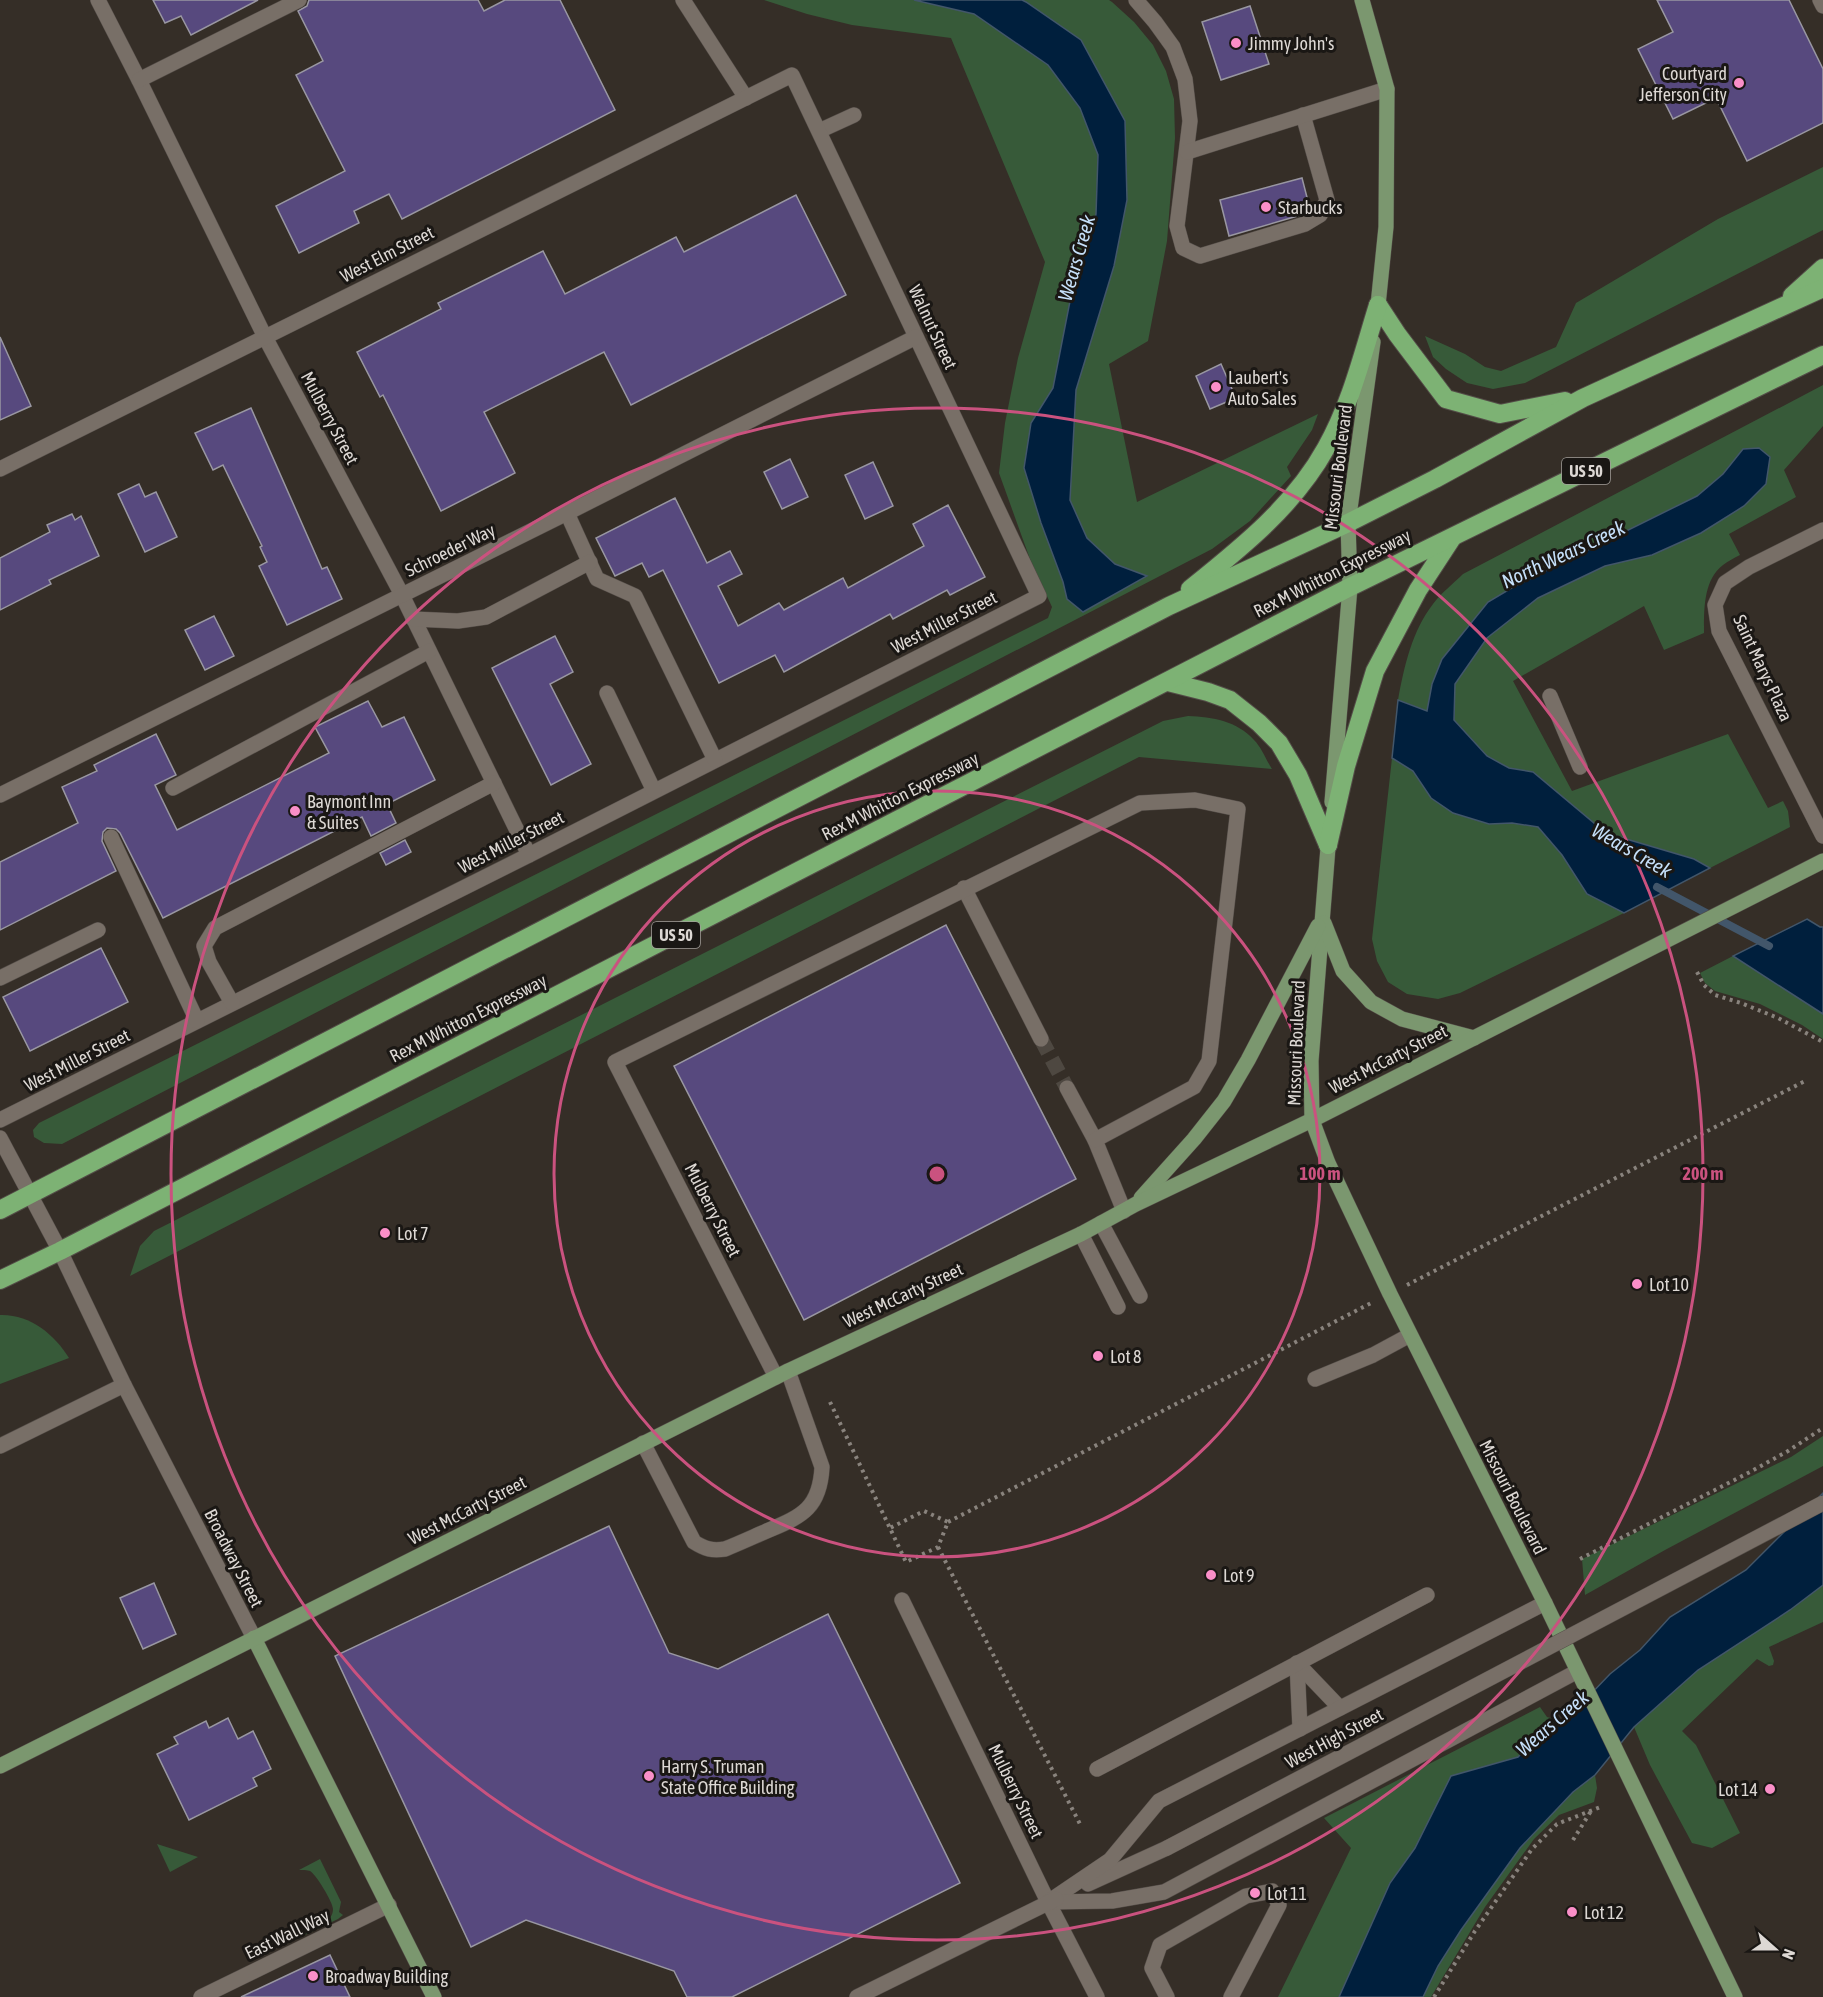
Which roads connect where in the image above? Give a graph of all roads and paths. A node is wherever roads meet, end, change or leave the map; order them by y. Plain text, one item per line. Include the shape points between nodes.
1 (98, 0) edge
2 (300, 0) edge
3 (683, 0) edge
4 (1136, 0) edge
5 (1362, 0) edge
6 (1820, 0) edge
7 (1823, 6) edge
8 (792, 75) joint
9 (139, 80) junction
10 (1387, 90) junction
11 (746, 98) junction
12 (854, 115) dead end
13 (1303, 115) junction
14 (819, 131) junction
15 (1187, 152) junction
16 (1823, 268) edge
17 (1823, 288) edge
18 (1378, 305) junction
19 (1777, 310) junction
20 (265, 337) junction
21 (916, 337) junction
22 (1823, 356) edge
23 (1583, 398) junction
24 (0, 469) edge
25 (567, 513) junction
26 (1348, 523) junction
27 (1823, 530) edge
28 (1453, 536) junction
29 (590, 562) junction
30 (1350, 587) junction
31 (402, 595) junction
32 (1039, 596) joint
33 (1169, 606) junction
34 (413, 619) junction
35 (429, 651) junction
36 (1168, 682) junction
37 (607, 693) dead end
38 (1550, 696) dead end
39 (715, 760) junction
40 (1580, 767) dead end
41 (494, 783) junction
42 (173, 788) dead end
43 (654, 791) junction
44 (0, 795) edge
45 (1823, 836) edge
46 (111, 837) dead end
47 (1328, 845) junction
48 (529, 855) junction
49 (1823, 861) edge
50 (964, 888) junction
51 (1322, 917) junction
52 (98, 930) dead end
53 (1697, 972) dead end
54 (0, 978) edge
55 (232, 1004) junction
56 (197, 1021) junction
57 (1474, 1038) junction
58 (1041, 1039) tunnel mouth
59 (1823, 1042) edge
60 (1807, 1080) dead end
61 (1067, 1088) tunnel mouth
62 (0, 1120) edge
63 (1312, 1120) junction
64 (0, 1138) edge
65 (1095, 1140) junction
66 (30, 1195) junction
67 (1130, 1208) junction
68 (0, 1210) edge
69 (1101, 1223) junction
70 (1081, 1234) junction
71 (60, 1251) junction
72 (0, 1280) edge
73 (1390, 1294) junction
74 (1140, 1296) dead end
75 (1118, 1307) dead end
76 (1410, 1335) junction
77 (782, 1374) junction
78 (1315, 1379) dead end
79 (124, 1386) junction
80 (830, 1402) dead end
81 (1823, 1428) edge
82 (643, 1443) junction
83 (0, 1446) edge
84 (1823, 1503) edge
85 (948, 1522) junction
86 (890, 1528) junction
87 (938, 1547) junction
88 (1580, 1559) dead end
89 (1427, 1594) dead end
90 (902, 1600) dead end
91 (1545, 1603) junction
92 (254, 1638) junction
93 (1297, 1663) junction
94 (1576, 1672) junction
95 (1340, 1708) junction
96 (1300, 1729) junction
97 (0, 1766) edge
98 (1097, 1769) dead end
99 (1604, 1806) dead end
100 (1591, 1811) junction
101 (1081, 1826) dead end
102 (1573, 1840) dead end
103 (1048, 1902) junction
104 (389, 1905) junction
105 (201, 1997) edge
106 (434, 1997) edge
107 (857, 1997) edge
108 (1097, 1997) edge
109 (1167, 1997) edge
110 (1231, 1997) edge
111 (1434, 1997) edge
112 (1735, 1997) edge

1 - 9 street, Mulberry Street
2 - 9 street
3 - 11 street
4 - 15 street via 1173,47 1185,79 1190,121
5 - 10 main road, Missouri Boulevard
6 - 7 street
8 - 11 street, West Elm Street
8 - 14 street, Walnut Street
9 - 20 street, Mulberry Street
10 - 13 street
10 - 18 main road, Missouri Boulevard via 1386,228
11 - 20 street, West Elm Street
12 - 14 street
13 - 15 street
13 - 15 street via 1327,200 1320,215 1305,224 1200,256 1183,248 1177,226
14 - 21 street, Walnut Street
16 - 19 highway
17 - 19 highway, Rex M Whitton Expressway
18 - 23 highway via 1446,399 1500,414
18 - 26 main road, Missouri Boulevard
18 - 33 highway via 1345,408 1312,470 1244,545
19 - 23 highway, Rex M Whitton Expressway
20 - 24 street, West Elm Street
20 - 31 street, Mulberry Street
21 - 25 street, Schroeder Way
21 - 32 street, Walnut Street
22 - 28 highway, Rex M Whitton Expressway / US 50
23 - 26 highway, Rex M Whitton Expressway
25 - 29 street
25 - 31 street, Schroeder Way
26 - 30 main road, Missouri Boulevard
26 - 33 highway, Rex M Whitton Expressway
27 - 45 street, Saint Marys Plaza via 1725,583 1715,605 1719,631
28 - 30 highway, Rex M Whitton Expressway / US 50
28 - 47 highway via 1418,590 1375,671 1346,766
29 - 34 street via 486,617 458,621
29 - 39 street via 597,579 635,596
30 - 36 highway, Rex M Whitton Expressway / US 50
30 - 47 main road, Missouri Boulevard
31 - 34 street, Mulberry Street
31 - 44 street, Schroeder Way
32 - 39 street, West Miller Street
33 - 66 highway, Rex M Whitton Expressway
34 - 35 street, Mulberry Street
35 - 41 street, Mulberry Street
35 - 42 street
36 - 47 highway via 1230,700 1280,743
36 - 71 highway, Rex M Whitton Expressway / US 50
37 - 43 street
38 - 40 street
39 - 43 street, West Miller Street
41 - 48 street, Mulberry Street
41 - 55 street via 214,928 204,946
43 - 48 street, West Miller Street
46 - 56 street
47 - 51 main road, Missouri Boulevard
48 - 55 street, West Miller Street
49 - 57 main road, West McCarty Street
50 - 58 street
50 - 65 street via 1140,803 1195,800 1238,809 1209,1061 1194,1087
50 - 77 street, Mulberry Street via 615,1062
51 - 57 main road via 1343,971 1371,1002 1402,1019
51 - 63 main road, Missouri Boulevard via 1311,1061
51 - 67 main road via 1224,1101
52 - 54 street
53 - 59 path via 1715,995 1778,1018
55 - 56 street, West Miller Street
56 - 62 street, West Miller Street
57 - 63 main road, West McCarty Street
60 - 73 path
61 - 65 street
63 - 67 main road, West McCarty Street
63 - 73 main road, Missouri Boulevard
64 - 66 street, Broadway Street
65 - 67 street
66 - 68 highway, Rex M Whitton Expressway
66 - 71 street, Broadway Street
67 - 69 main road, West McCarty Street
69 - 70 main road, West McCarty Street
69 - 74 street
70 - 75 street
70 - 77 main road, West McCarty Street
71 - 72 highway, Rex M Whitton Expressway / US 50
71 - 79 street, Broadway Street
73 - 76 main road, Missouri Boulevard
73 - 85 path
76 - 78 street
76 - 91 main road, Missouri Boulevard
77 - 82 main road, West McCarty Street
77 - 82 street, Mulberry Street via 822,1467 816,1496 796,1519 725,1549 703,1548 694,1542
79 - 83 street
79 - 92 street, Broadway Street
80 - 86 path
81 - 88 path via 1760,1467
82 - 92 main road, West McCarty Street
84 - 103 street, West High Street, bridge via 1167,1848
85 - 86 path via 924,1511
85 - 87 path
86 - 87 path via 906,1562
87 - 101 path
89 - 93 street
90 - 103 street, Mulberry Street
91 - 94 main road, Missouri Boulevard
91 - 95 street
92 - 97 main road, West McCarty Street
92 - 104 main road, Broadway Street
93 - 95 street
93 - 96 street
93 - 98 street
94 - 103 street via 1164,1892 1112,1901
94 - 112 main road, Missouri Boulevard
95 - 96 street
96 - 103 street via 1159,1802 1110,1860
99 - 100 path
100 - 102 path
100 - 111 path via 1557,1824 1533,1849
103 - 107 street, West High Street
103 - 108 street, Mulberry Street
104 - 105 street, East Wall Way
104 - 106 main road, Broadway Street
109 - 110 street via 1152,1968 1160,1945 1246,1896 1272,1891 1279,1905

